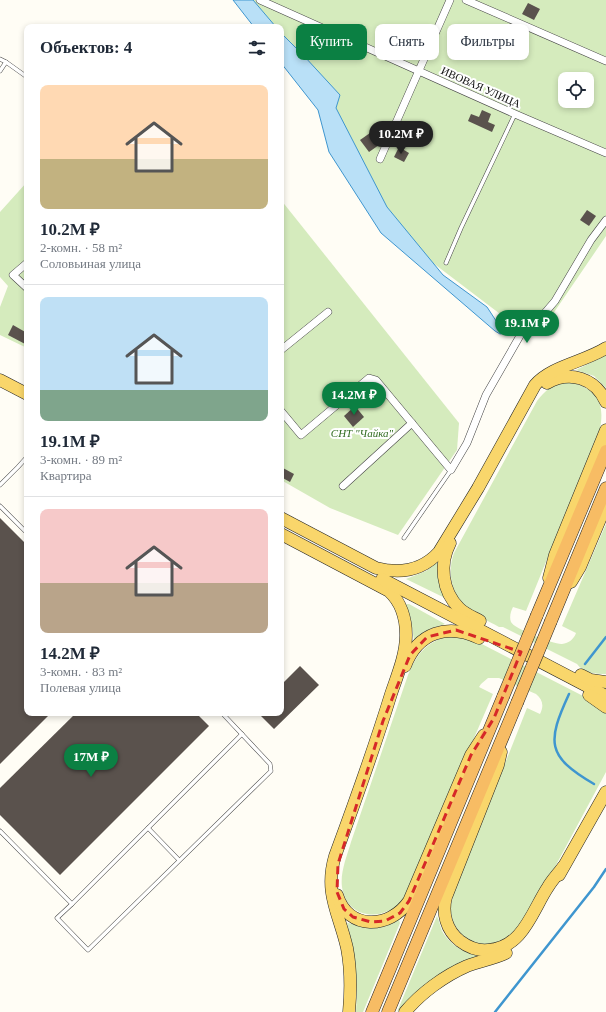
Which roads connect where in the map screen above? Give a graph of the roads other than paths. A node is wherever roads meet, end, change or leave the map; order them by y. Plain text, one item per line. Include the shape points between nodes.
1 (260, 0) edge
2 (450, 0) edge
3 (466, 0) edge
4 (0, 59) edge
5 (606, 61) edge
6 (6, 62) junction
7 (0, 71) edge
8 (418, 71) junction
9 (24, 75) edge
10 (515, 114) junction
11 (606, 153) edge
12 (380, 159) dead end
13 (606, 220) edge
14 (446, 263) dead end
15 (24, 266) edge
16 (24, 285) edge
17 (328, 312) dead end
18 (284, 348) edge
19 (606, 348) edge
20 (0, 380) edge
21 (24, 392) edge
22 (606, 402) edge
23 (284, 415) edge
24 (412, 423) junction
25 (606, 430) edge
26 (606, 451) edge
27 (498, 452) junction
28 (24, 460) edge
29 (452, 470) junction
30 (0, 484) edge
31 (344, 486) dead end
32 (478, 488) junction
33 (606, 488) edge
34 (606, 505) edge
35 (0, 506) edge
36 (284, 520) edge
37 (284, 528) edge
38 (24, 530) edge
39 (284, 536) edge
40 (404, 538) dead end
41 (545, 595) junction
42 (559, 602) junction
43 (512, 647) junction
44 (550, 666) junction
45 (606, 682) edge
46 (606, 696) edge
47 (606, 707) edge
48 (225, 716) edge
49 (494, 718) junction
50 (383, 721) junction
51 (508, 724) junction
52 (242, 734) junction
53 (606, 783) edge
54 (361, 785) junction
55 (606, 792) edge
56 (592, 815) junction
57 (148, 828) junction
58 (0, 831) edge
59 (178, 860) junction
60 (563, 867) junction
61 (72, 904) junction
62 (350, 1012) edge
63 (372, 1012) edge
64 (388, 1012) edge
65 (405, 1012) edge

1 - 8 street, ИВОВАЯ УЛИЦА
2 - 8 street
3 - 5 street
4 - 6 lane
6 - 7 lane
6 - 9 lane
8 - 10 street, ИВОВАЯ УЛИЦА
8 - 12 street
10 - 11 street, ИВОВАЯ УЛИЦА
10 - 14 lane
13 - 29 street via 591,240 555,301 544,315 521,334 486,394 467,443
15 - 16 street via 13,275
17 - 18 street
19 - 27 main road via 549,373 538,382
20 - 21 main road
22 - 27 main road via 595,386 584,380 570,376 555,379 539,389
23 - 24 street via 301,435 369,378 376,380
24 - 29 street
24 - 31 street
25 - 41 main road via 554,555
26 - 41 highway
27 - 32 main road
28 - 30 lane
29 - 40 lane
32 - 36 main road via 435,556 421,566 403,571 376,568
32 - 43 main road via 448,546 443,563 445,584 458,608 492,628
33 - 42 highway
34 - 42 main road via 580,567
35 - 38 lane
37 - 43 main road
39 - 50 main road via 382,587 397,601 406,626 406,644
41 - 49 highway, bridge
42 - 51 highway, bridge
43 - 44 main road
43 - 50 main road via 486,641 462,631 442,632 428,637 410,655
44 - 45 main road via 572,671 591,680
44 - 46 main road
44 - 47 main road via 567,682
48 - 52 lane
49 - 54 main road via 471,755 409,901 395,916 378,922 364,921 349,914 341,904 337,892 338,864
49 - 63 highway
50 - 54 main road
51 - 60 main road via 498,765 444,904 450,930 466,946 479,950 496,949 509,944 523,931 548,887
51 - 64 highway
52 - 57 lane
52 - 59 lane via 270,764 271,771
53 - 56 main road
54 - 62 main road via 334,860 331,879 333,900 348,957 351,984
55 - 56 main road
56 - 60 main road
57 - 59 lane
57 - 61 lane
58 - 61 lane
59 - 61 lane via 88,950 57,918
60 - 65 main road via 531,930 516,946 449,976 426,992

